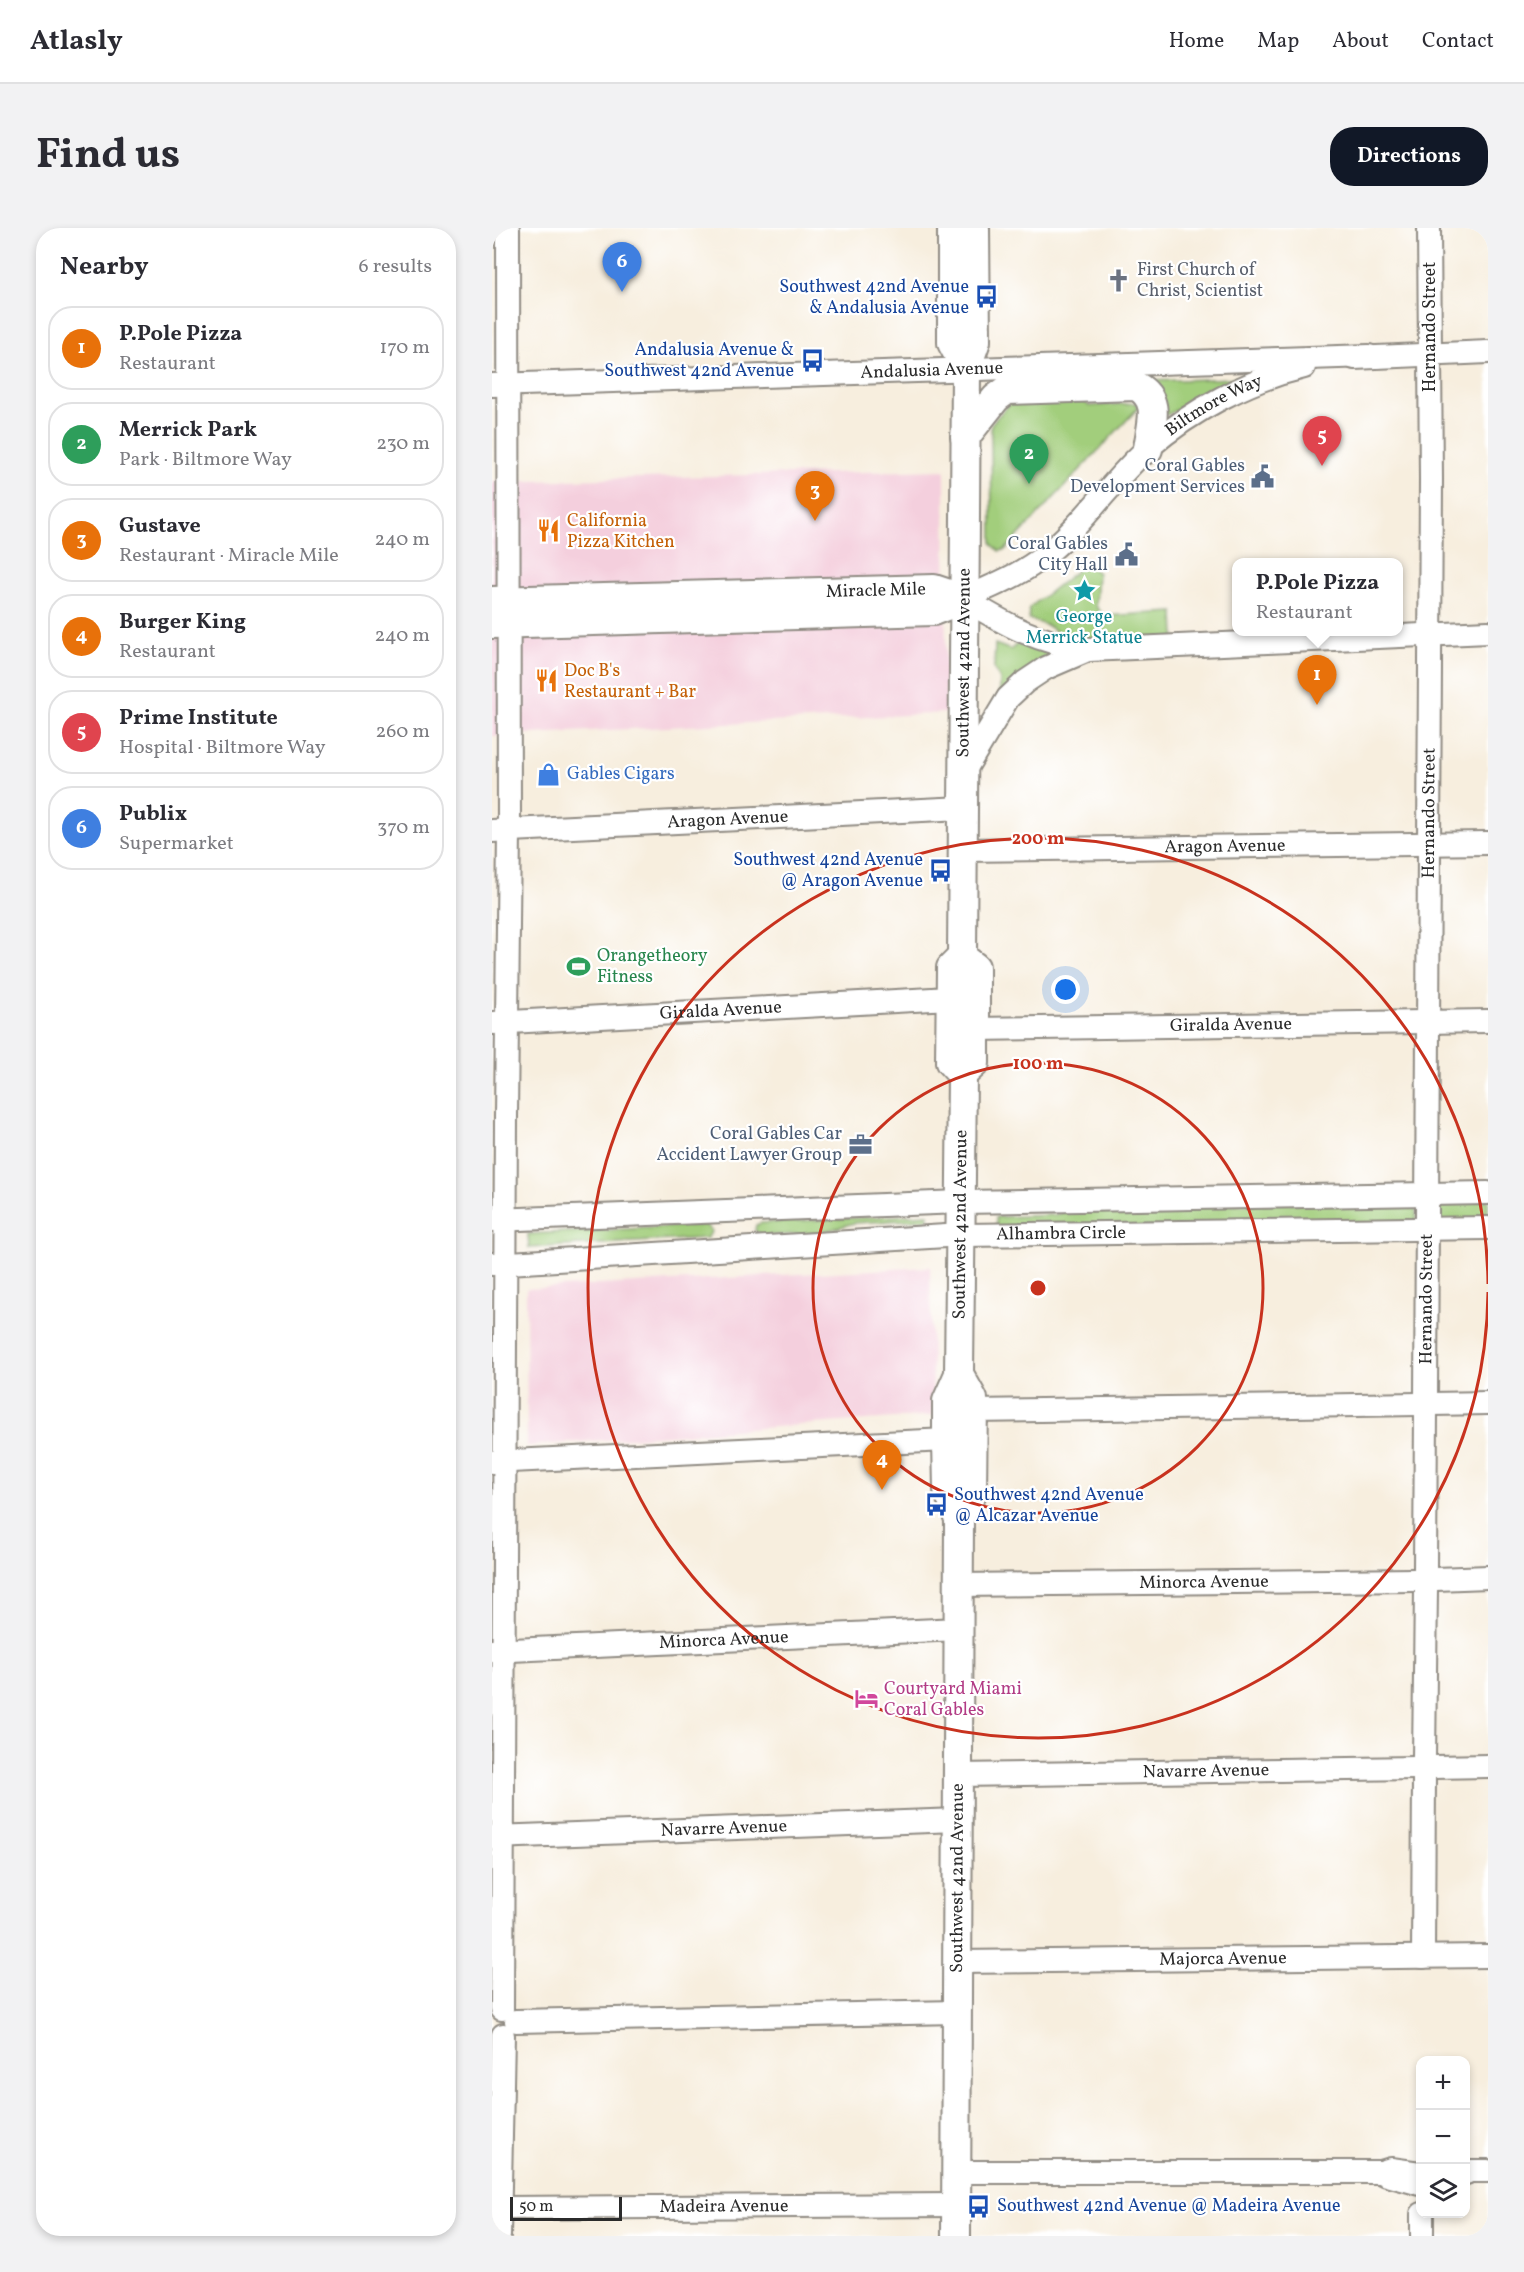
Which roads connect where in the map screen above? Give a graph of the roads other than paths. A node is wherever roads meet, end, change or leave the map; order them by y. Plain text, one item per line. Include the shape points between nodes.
1 (508, 228) edge
2 (951, 228) edge
3 (975, 228) edge
4 (1429, 228) edge
5 (1488, 352) edge
6 (1430, 354) junction
7 (1370, 356) junction
8 (966, 369) junction
9 (501, 384) edge
10 (966, 437) junction
11 (1148, 449) junction
12 (964, 599) junction
13 (501, 612) edge
14 (1488, 632) edge
15 (1429, 636) junction
16 (1089, 650) junction
17 (963, 773) junction
18 (963, 808) junction
19 (501, 830) edge
20 (1488, 843) edge
21 (1428, 844) junction
22 (963, 850) junction
23 (962, 957) junction
24 (950, 998) junction
25 (1488, 1021) edge
26 (500, 1022) edge
27 (1427, 1022) junction
28 (975, 1029) junction
29 (969, 1069) junction
30 (1488, 1193) edge
31 (1427, 1194) junction
32 (961, 1202) junction
33 (756, 1209) junction
34 (705, 1212) junction
35 (499, 1220) edge
36 (1488, 1228) edge
37 (1426, 1229) junction
38 (962, 1235) junction
39 (759, 1248) junction
40 (712, 1251) junction
41 (499, 1264) edge
42 (958, 1374) junction
43 (1488, 1403) edge
44 (1426, 1404) junction
45 (973, 1411) junction
46 (947, 1440) junction
47 (499, 1462) edge
48 (972, 1493) junction
49 (959, 1519) junction
50 (1488, 1577) edge
51 (1426, 1579) junction
52 (958, 1585) junction
53 (957, 1629) junction
54 (498, 1651) edge
55 (1488, 1766) edge
56 (1425, 1767) junction
57 (958, 1775) junction
58 (958, 1820) junction
59 (498, 1837) edge
60 (1488, 1956) edge
61 (1423, 1957) junction
62 (957, 1962) junction
63 (957, 2012) junction
64 (501, 2022) edge
65 (956, 2172) junction
66 (1382, 2172) junction
67 (1416, 2172) edge
68 (1416, 2183) edge
69 (956, 2205) junction
70 (496, 2208) edge
71 (1422, 2218) edge
72 (499, 2236) edge
73 (956, 2236) edge
74 (1422, 2236) edge

1 - 9 street
2 - 8 main road, Southwest 42nd Avenue via 952,343
3 - 8 main road, Southwest 42nd Avenue via 976,341
4 - 6 street, Hernando Street
5 - 6 street, Biltmore Way
6 - 7 street, Biltmore Way
6 - 15 street, Hernando Street
7 - 8 street, Andalusia Avenue
7 - 11 street, Biltmore Way via 1300,368 1256,381 1182,422
8 - 9 street, Andalusia Avenue
8 - 10 main road, Southwest 42nd Avenue
9 - 13 street
10 - 11 main road via 996,398 1007,390 1136,386 1146,391 1153,406
10 - 12 main road, Southwest 42nd Avenue
11 - 12 street, Biltmore Way via 1044,556 1017,574
12 - 13 main road, Miracle Mile via 934,589
12 - 16 street via 1033,637
12 - 17 main road, Southwest 42nd Avenue
13 - 19 street
14 - 15 street
15 - 16 street
15 - 21 street, Hernando Street
16 - 17 street via 1046,668 1008,698
17 - 18 main road, Southwest 42nd Avenue
18 - 19 street, Aragon Avenue
18 - 22 main road, Southwest 42nd Avenue
19 - 26 street
20 - 21 street, Aragon Avenue
21 - 22 street, Aragon Avenue
21 - 27 street, Hernando Street
22 - 23 main road, Southwest 42nd Avenue
23 - 24 main road, Southwest 42nd Avenue via 951,968
23 - 28 main road, Southwest 42nd Avenue via 975,967
24 - 26 street, Giralda Avenue
24 - 29 main road, Southwest 42nd Avenue via 950,1062
25 - 27 street, Giralda Avenue
26 - 35 street
27 - 28 street, Giralda Avenue
27 - 31 street, Hernando Street
28 - 29 main road, Southwest 42nd Avenue
29 - 32 main road, Southwest 42nd Avenue
30 - 31 street, Alhambra Circle
31 - 32 street, Alhambra Circle
31 - 37 street, Hernando Street
32 - 33 street, Alhambra Circle
32 - 38 main road, Southwest 42nd Avenue
33 - 34 street, Alhambra Circle
33 - 39 street via 747,1231
34 - 35 street, Alhambra Circle
34 - 40 street via 721,1230
35 - 41 street
36 - 37 street, Alhambra Circle
37 - 38 street, Alhambra Circle
37 - 44 street, Hernando Street
38 - 39 street, Alhambra Circle
38 - 42 main road, Southwest 42nd Avenue
39 - 40 street, Alhambra Circle
40 - 41 street, Alhambra Circle
41 - 47 street
42 - 45 main road, Southwest 42nd Avenue via 973,1398
42 - 46 main road, Southwest 42nd Avenue via 947,1401
43 - 44 street
44 - 45 street
44 - 51 street, Hernando Street
45 - 48 main road, Southwest 42nd Avenue
46 - 47 street
46 - 48 main road via 960,1460 962,1488
46 - 49 main road, Southwest 42nd Avenue via 948,1490
47 - 54 street
48 - 49 main road, Southwest 42nd Avenue
49 - 52 main road, Southwest 42nd Avenue
50 - 51 street, Minorca Avenue
51 - 52 street, Minorca Avenue
51 - 56 street, Hernando Street
52 - 53 main road, Southwest 42nd Avenue
53 - 54 street, Minorca Avenue
53 - 57 main road, Southwest 42nd Avenue
54 - 59 street
55 - 56 street, Navarre Avenue
56 - 57 street, Navarre Avenue
56 - 61 street, Hernando Street
57 - 58 main road, Southwest 42nd Avenue
58 - 59 street, Navarre Avenue
58 - 62 main road, Southwest 42nd Avenue
59 - 64 street
60 - 61 street, Majorca Avenue
61 - 62 street, Majorca Avenue
62 - 63 main road, Southwest 42nd Avenue
63 - 64 street
63 - 65 main road, Southwest 42nd Avenue
64 - 70 street
65 - 66 street
65 - 69 main road, Southwest 42nd Avenue
66 - 67 street via 1391,2169
66 - 68 street
69 - 70 street, Madeira Avenue
69 - 73 main road, Southwest 42nd Avenue
70 - 72 street
71 - 74 street

